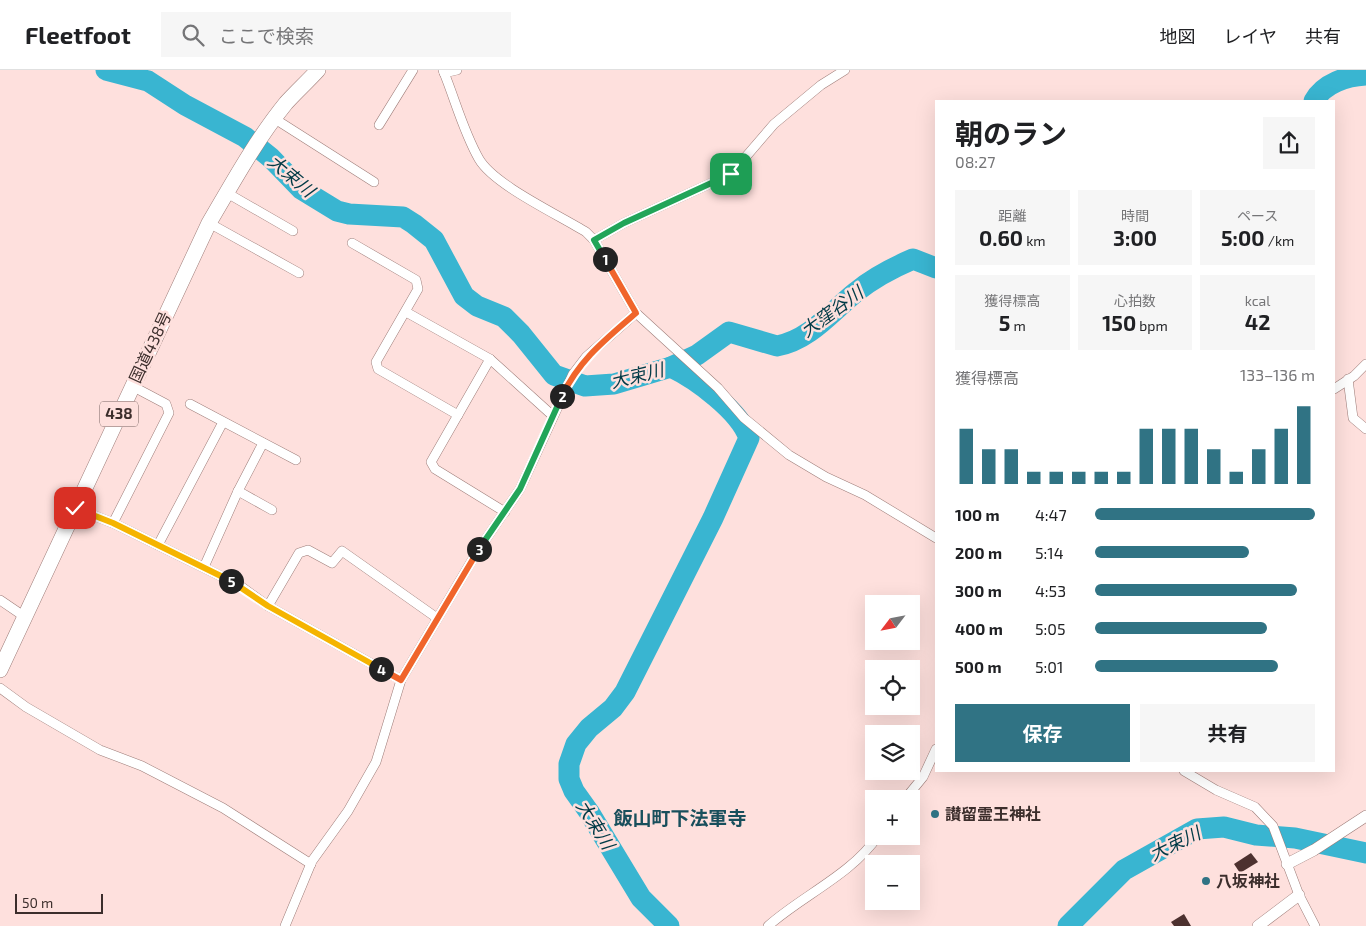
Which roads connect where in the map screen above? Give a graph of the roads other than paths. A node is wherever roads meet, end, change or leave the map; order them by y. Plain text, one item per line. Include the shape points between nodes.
1 (318, 70) edge
2 (413, 70) edge
3 (457, 70) edge
4 (845, 70) edge
5 (444, 72) edge
6 (271, 125) junction
7 (379, 125) dead end
8 (374, 182) dead end
9 (227, 193) junction
10 (209, 223) junction
11 (293, 231) dead end
12 (594, 240) junction
13 (352, 243) dead end
14 (299, 273) dead end
15 (406, 312) junction
16 (636, 313) junction
17 (490, 359) junction
18 (1366, 364) edge
19 (1348, 379) junction
20 (132, 386) junction
21 (1335, 388) edge
22 (190, 404) dead end
23 (458, 415) junction
24 (553, 416) junction
25 (223, 422) junction
26 (1366, 430) edge
27 (262, 442) junction
28 (296, 460) dead end
29 (238, 491) junction
30 (75, 508) junction
31 (272, 510) dead end
32 (505, 512) junction
33 (113, 523) junction
34 (935, 537) edge
35 (158, 545) junction
36 (204, 567) junction
37 (0, 600) edge
38 (268, 606) junction
39 (25, 617) junction
40 (437, 618) junction
41 (0, 670) edge
42 (401, 680) junction
43 (0, 688) edge
44 (935, 751) edge
45 (1186, 772) edge
46 (912, 790) edge
47 (1366, 816) edge
48 (870, 845) edge
49 (311, 864) junction
50 (1287, 864) junction
51 (1299, 895) junction
52 (286, 926) edge
53 (768, 926) edge
54 (1258, 926) edge
55 (1315, 926) edge

1 - 6 highway, 国道438号 / 438
2 - 7 street
3 - 5 street
4 - 12 street via 821,85 774,124 731,174
5 - 12 street via 480,160 493,174
6 - 8 street
6 - 9 highway, 国道438号 / 438
9 - 10 highway, 国道438号 / 438
9 - 11 street
10 - 14 street
10 - 20 highway, 国道438号 / 438
12 - 16 street
13 - 15 street via 416,280 418,289
15 - 17 street
15 - 23 street via 376,362 378,369
16 - 24 street via 586,356 573,374
16 - 34 street via 718,388 744,418 789,455 865,495
17 - 23 street
17 - 24 street
18 - 19 street
19 - 21 street
19 - 26 street via 1353,418
20 - 30 highway, 国道438号 / 438
20 - 33 street via 166,404 169,413
22 - 25 street
23 - 32 street via 431,462 435,469
24 - 32 street via 520,489
25 - 27 street
25 - 35 street
27 - 28 street
27 - 29 street
29 - 31 street
29 - 36 street
30 - 33 street
30 - 39 highway, 国道438号 / 438
32 - 40 street
33 - 35 street
35 - 36 street
36 - 38 street via 239,585
37 - 39 street
38 - 40 street via 299,553 308,550 332,563 342,551
38 - 42 street
39 - 41 highway, 国道438号 / 438
40 - 42 street
42 - 49 street via 376,762 348,811
43 - 49 street via 100,750 142,766 223,808
44 - 46 street
45 - 50 street via 1255,807 1273,826
47 - 50 street
48 - 53 street via 847,869 792,905
49 - 52 street
50 - 51 street
51 - 54 street
51 - 55 street

